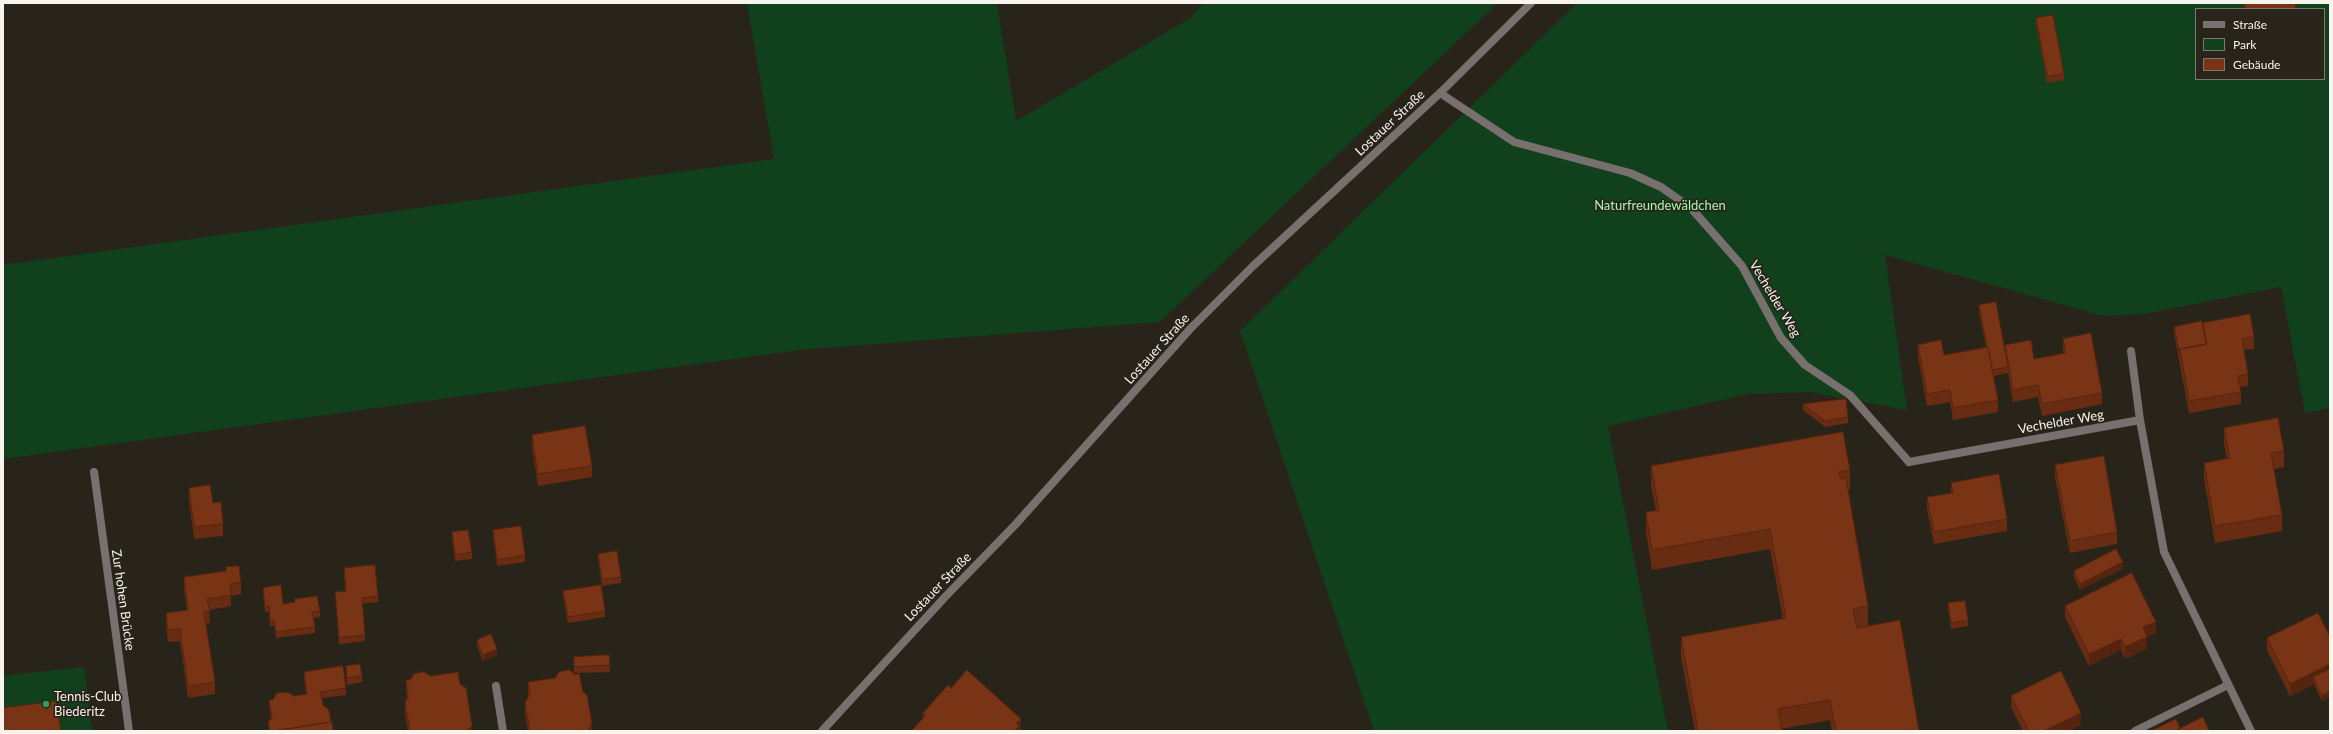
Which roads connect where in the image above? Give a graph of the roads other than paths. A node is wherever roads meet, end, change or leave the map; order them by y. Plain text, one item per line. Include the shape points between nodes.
1 (1531, 3) edge
2 (1440, 93) junction
3 (2131, 351) dead end
4 (2140, 420) junction
5 (94, 472) dead end
6 (2228, 685) junction
7 (496, 686) dead end
8 (823, 730) edge
9 (129, 731) edge
10 (503, 731) edge
11 (2135, 731) edge
12 (2250, 731) edge

1 - 2 street, Lostauer Straße
2 - 4 street, Vechelder Weg via 1514,142 1630,173 1661,187 1692,208 1742,266 1781,338 1805,365 1850,395 1908,462
2 - 8 street, Lostauer Straße via 1252,267 1191,328 1015,525
3 - 4 street
4 - 6 street via 2164,552
5 - 9 street, Zur hohen Brücke
6 - 11 street
6 - 12 street
7 - 10 street

